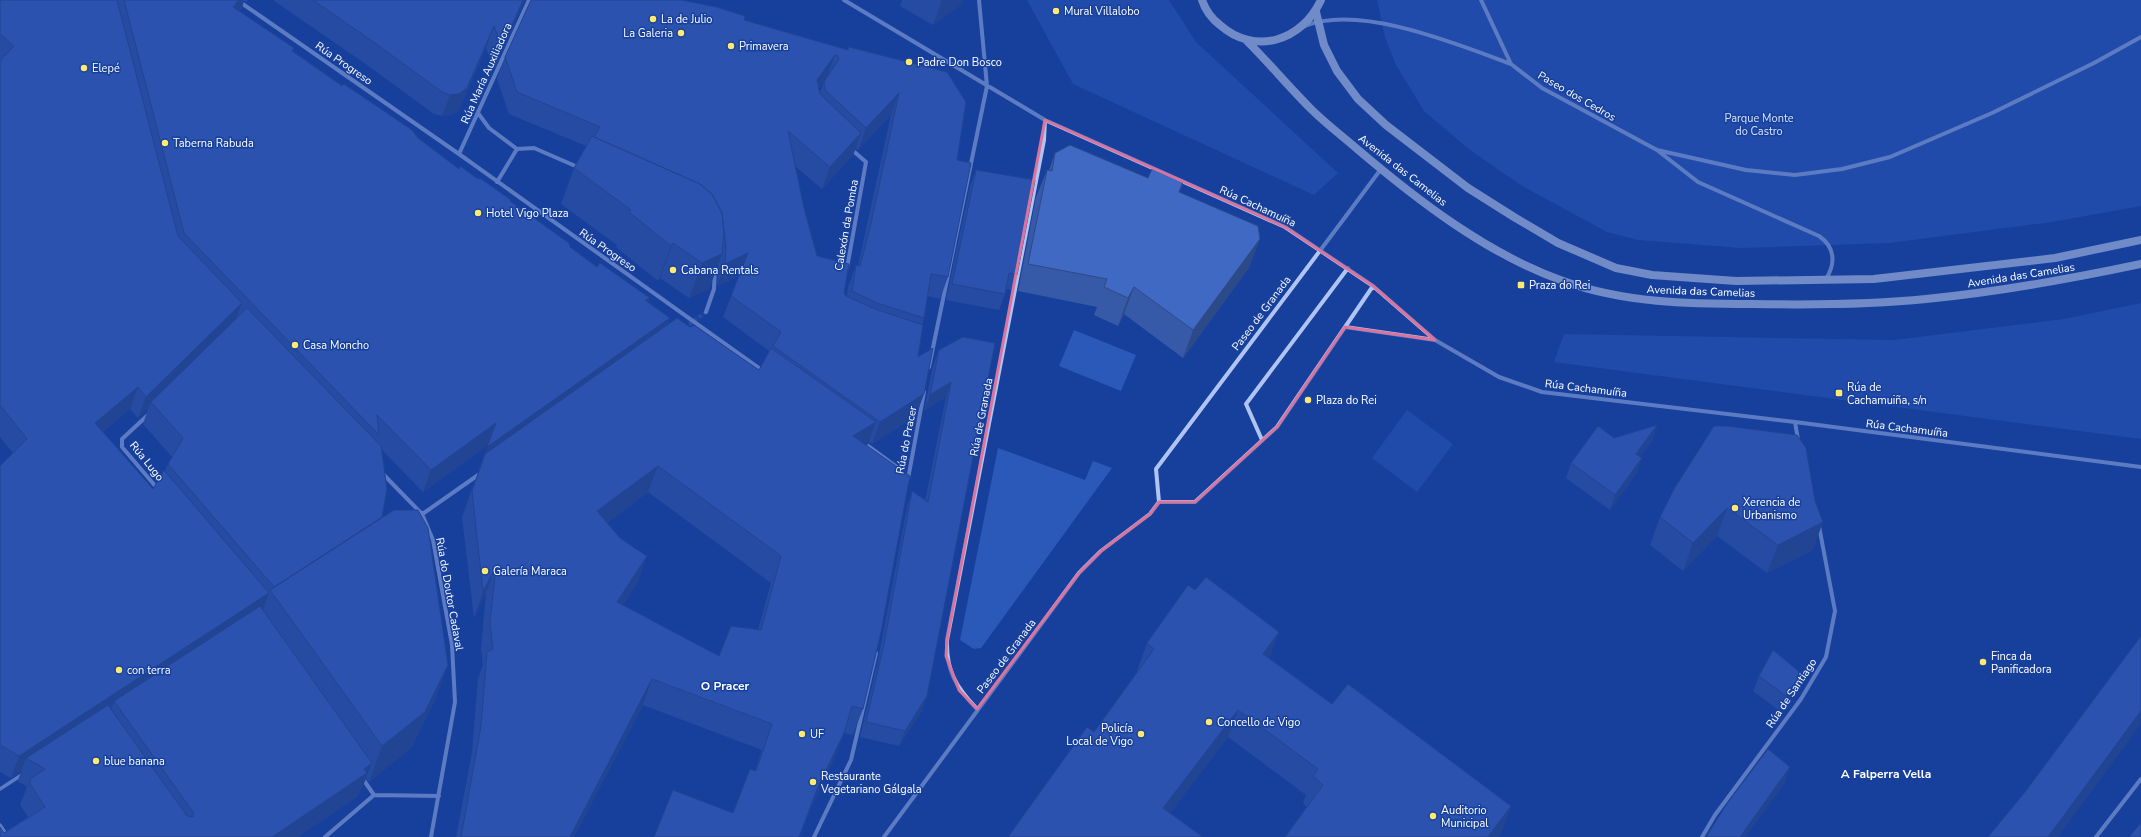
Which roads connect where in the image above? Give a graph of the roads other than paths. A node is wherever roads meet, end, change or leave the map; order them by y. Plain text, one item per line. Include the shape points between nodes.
1 (237, 0) edge
2 (529, 0) edge
3 (844, 0) edge
4 (979, 0) edge
5 (1202, 0) edge
6 (1321, 0) edge
7 (1481, 0) edge
8 (1316, 12) junction
9 (1317, 21) junction
10 (1303, 27) junction
11 (2141, 37) edge
12 (1247, 40) junction
13 (1511, 64) junction
14 (987, 86) junction
15 (478, 113) junction
16 (1045, 120) junction
17 (849, 146) edge
18 (518, 149) junction
19 (1657, 150) junction
20 (459, 154) junction
21 (1381, 169) junction
22 (584, 170) edge
23 (496, 182) junction
24 (2141, 240) edge
25 (714, 263) edge
26 (2141, 264) edge
27 (1348, 268) junction
28 (846, 276) edge
29 (1825, 280) junction
30 (1373, 286) junction
31 (706, 312) tunnel mouth
32 (1345, 327) junction
33 (1435, 340) junction
34 (766, 373) edge
35 (928, 374) edge
36 (925, 389) edge
37 (150, 412) edge
38 (1795, 422) junction
39 (856, 437) edge
40 (1262, 440) junction
41 (1799, 444) edge
42 (2141, 467) edge
43 (378, 468) edge
44 (487, 468) edge
45 (908, 477) junction
46 (907, 484) edge
47 (162, 494) edge
48 (1159, 502) junction
49 (422, 514) junction
50 (1817, 518) edge
51 (416, 519) edge
52 (878, 644) edge
53 (977, 709) junction
54 (25, 773) edge
55 (361, 776) edge
56 (2141, 779) edge
57 (0, 789) edge
58 (374, 795) junction
59 (439, 796) junction
60 (0, 825) edge
61 (8, 837) edge
62 (325, 837) edge
63 (431, 837) edge
64 (814, 837) edge
65 (884, 837) edge
66 (1702, 837) edge
67 (2096, 837) edge

1 - 20 street, Rúa Progreso
2 - 15 street, Rúa María Auxiliadora
3 - 14 street, Rúa Cachamuíña
4 - 14 street
5 - 12 main road via 1213,19 1228,33
6 - 8 main road
7 - 13 street, Paseo dos Cedros
8 - 9 main road, Avenida das Camelias
8 - 10 main road
9 - 10 street
9 - 13 street via 1332,18 1359,20 1434,36
9 - 29 main road, Avenida das Camelias via 1324,45 1337,71 1358,99 1386,125 1468,188 1558,243 1616,268 1652,275 1736,281
10 - 12 main road via 1286,37 1267,42
11 - 19 street via 1992,113 1890,157 1842,169 1795,175 1746,170
12 - 21 main road, Avenida das Camelias via 1311,109
13 - 19 street, Paseo dos Cedros via 1542,88
14 - 16 street, Rúa Cachamuíña
14 - 35 street
15 - 18 street via 489,128
15 - 20 street, Rúa María Auxiliadora
16 - 27 street, Rúa Cachamuíña via 1285,227
16 - 53 street, Rúa de Granada via 1044,140 947,640 946,656 949,669 959,690
17 - 28 street, Calexón da Pomba via 866,162
18 - 22 street via 534,148
18 - 23 street
19 - 29 street via 1698,182 1828,242 1832,253 1832,270
20 - 23 street, Rúa Progreso
21 - 26 main road, Avenida das Camelias via 1445,218 1524,263 1562,281 1641,300 1693,304 1797,305 1925,300 2044,284
21 - 48 street, Paseo de Granada, bridge via 1156,469
23 - 34 street, Rúa Progreso
24 - 29 main road, Avenida das Camelias via 2055,258 1874,279
25 - 31 street via 714,289
27 - 30 street, Rúa Cachamuíña
27 - 40 street via 1246,404
30 - 32 street
30 - 33 street, Rúa Cachamuíña
32 - 33 street
32 - 40 street via 1277,427
33 - 38 street, Rúa Cachamuíña via 1499,377 1542,392
36 - 45 street, Rúa do Pracer
37 - 47 street, Rúa Lugo via 122,439 121,443
38 - 41 street
38 - 42 street, Rúa Cachamuíña
39 - 45 street
40 - 48 street via 1195,502
43 - 49 street, Rúa do Doutor Cadaval
44 - 49 street
45 - 46 street, Rúa do Pracer
48 - 53 street, Paseo de Granada via 1150,514 1101,551 1079,573
49 - 51 street
49 - 59 street, Rúa do Doutor Cadaval via 433,540 452,645 455,702
50 - 66 street, Rúa de Santiago via 1835,611 1826,657 1801,699 1715,815
52 - 64 street via 851,760
53 - 65 street, Paseo de Granada
54 - 57 street
55 - 58 street
56 - 67 street
58 - 59 street
58 - 62 street
59 - 63 street, Rúa do Doutor Cadaval
60 - 61 street

